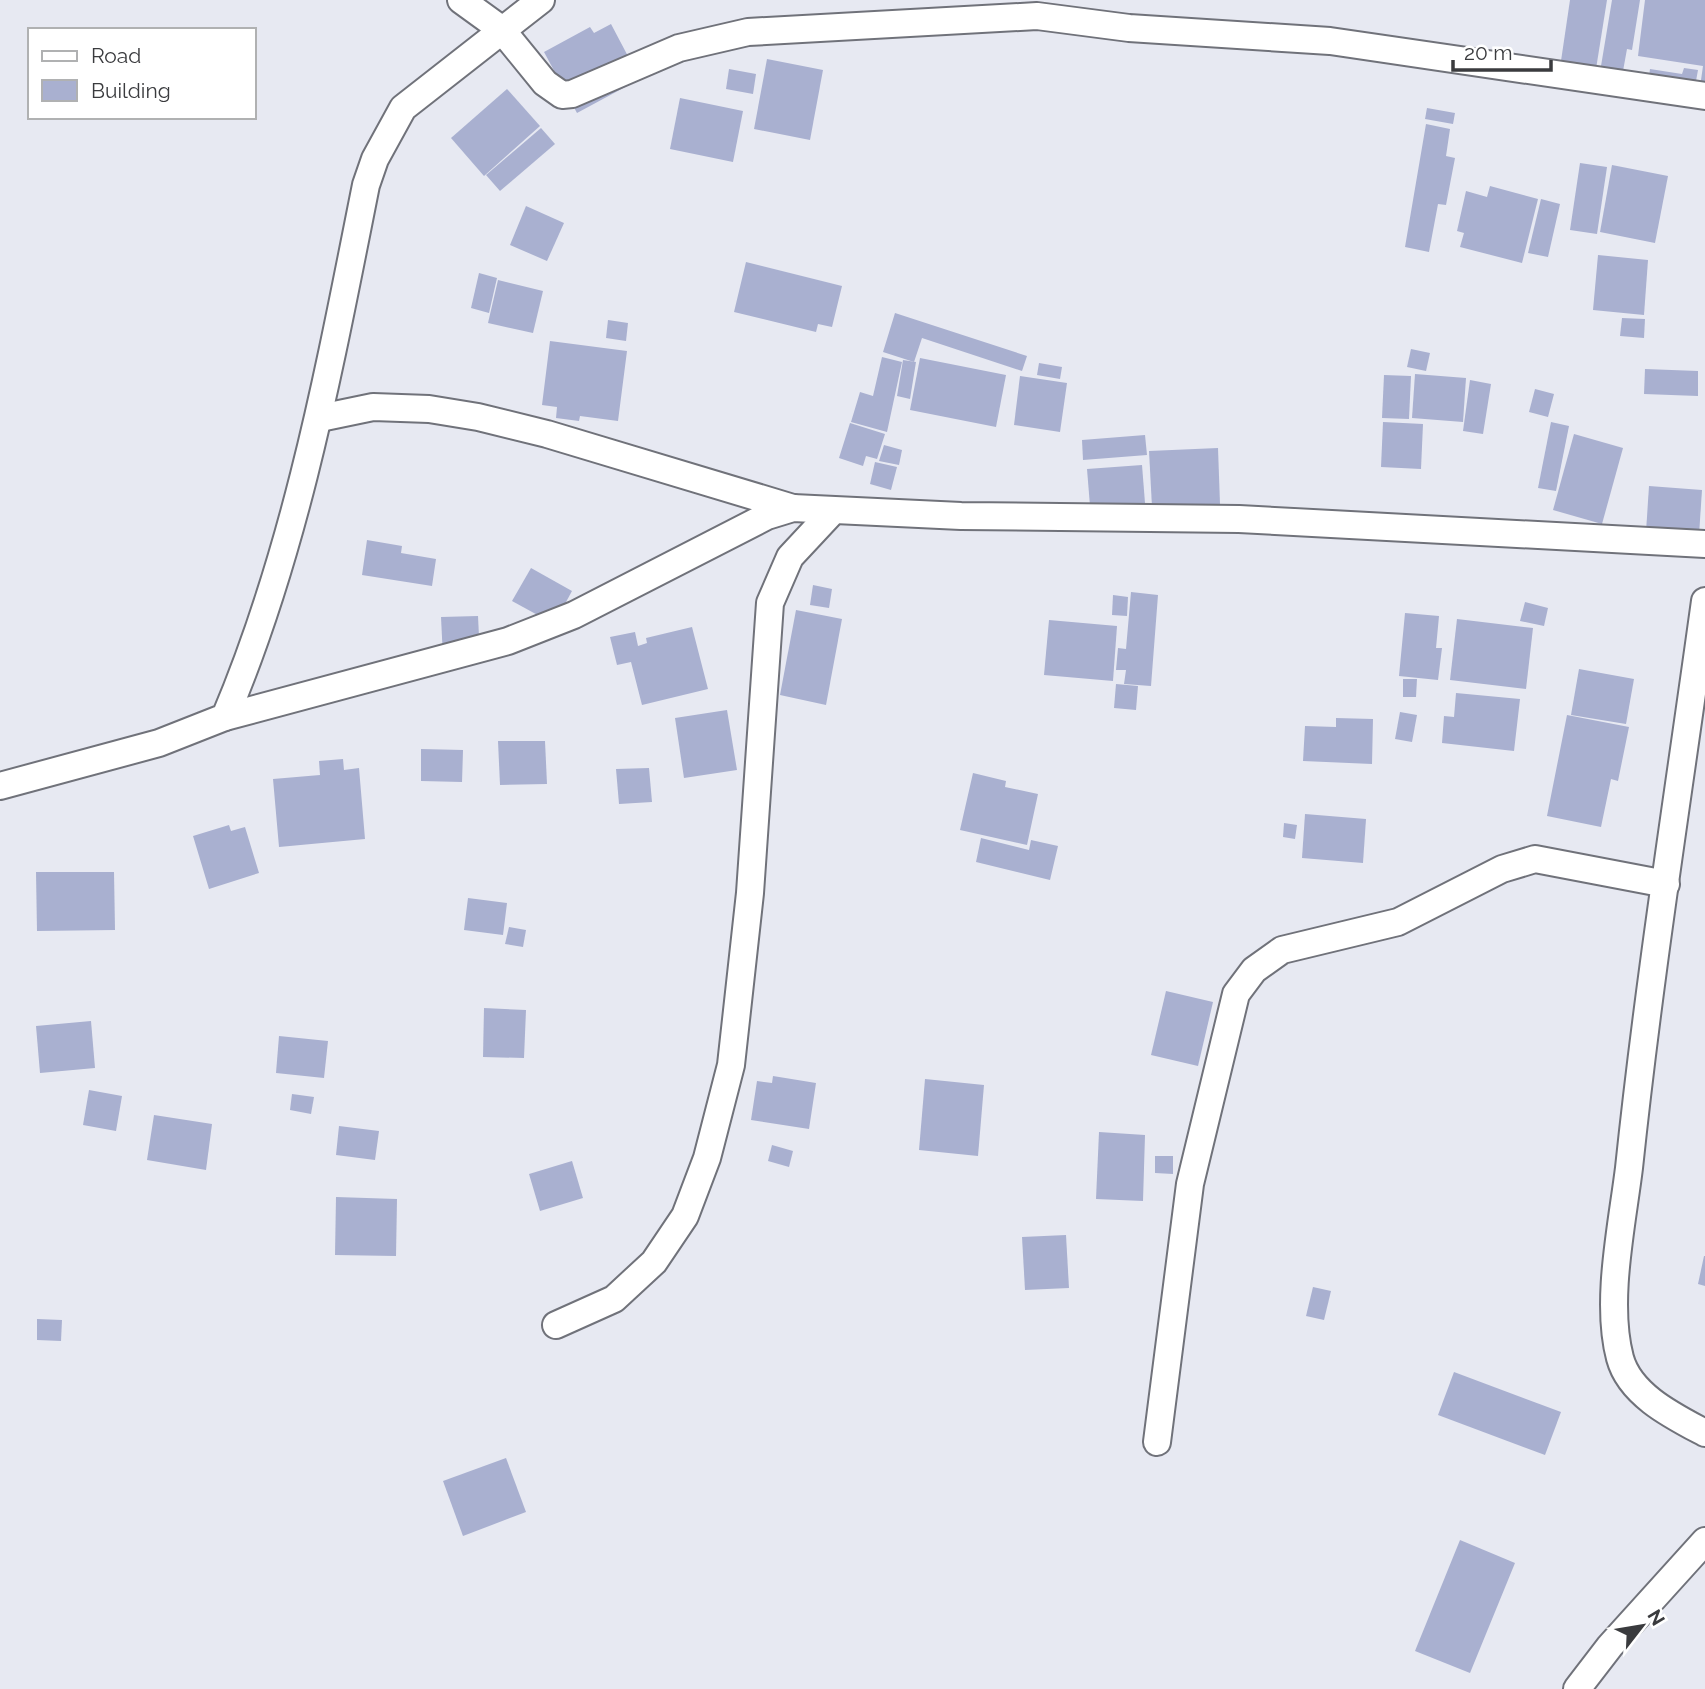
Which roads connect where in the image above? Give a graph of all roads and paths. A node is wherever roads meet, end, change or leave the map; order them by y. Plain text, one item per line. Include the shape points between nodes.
1 (461, 0) edge
2 (541, 0) edge
3 (501, 29) junction
4 (1705, 96) edge
5 (320, 418) junction
6 (793, 508) junction
7 (832, 512) junction
8 (1705, 544) edge
9 (1705, 601) edge
10 (225, 717) junction
11 (0, 786) edge
12 (1666, 884) junction
13 (556, 1325) dead end
14 (1705, 1433) edge
15 (1157, 1442) dead end
16 (1705, 1541) edge
17 (1577, 1689) edge

1 - 3 street
2 - 3 street
3 - 4 street via 545,83 562,95 678,48 748,32 1037,16 1129,28 1330,41
3 - 5 street via 403,108 375,159
5 - 6 street via 373,407 429,409 478,418 547,434
5 - 10 street via 255,647
6 - 7 street
6 - 10 street via 766,516 574,615 508,641
7 - 8 street via 1239,519
7 - 13 street via 790,558 770,603 750,892 733,1052 707,1158 685,1216 654,1262 614,1299
9 - 12 street
10 - 11 street via 159,743
12 - 14 street via 1635,1109 1615,1321 1620,1359 1635,1387
12 - 15 street via 1535,859 1502,869 1398,922 1282,950 1254,970 1236,994 1190,1184
16 - 17 street

